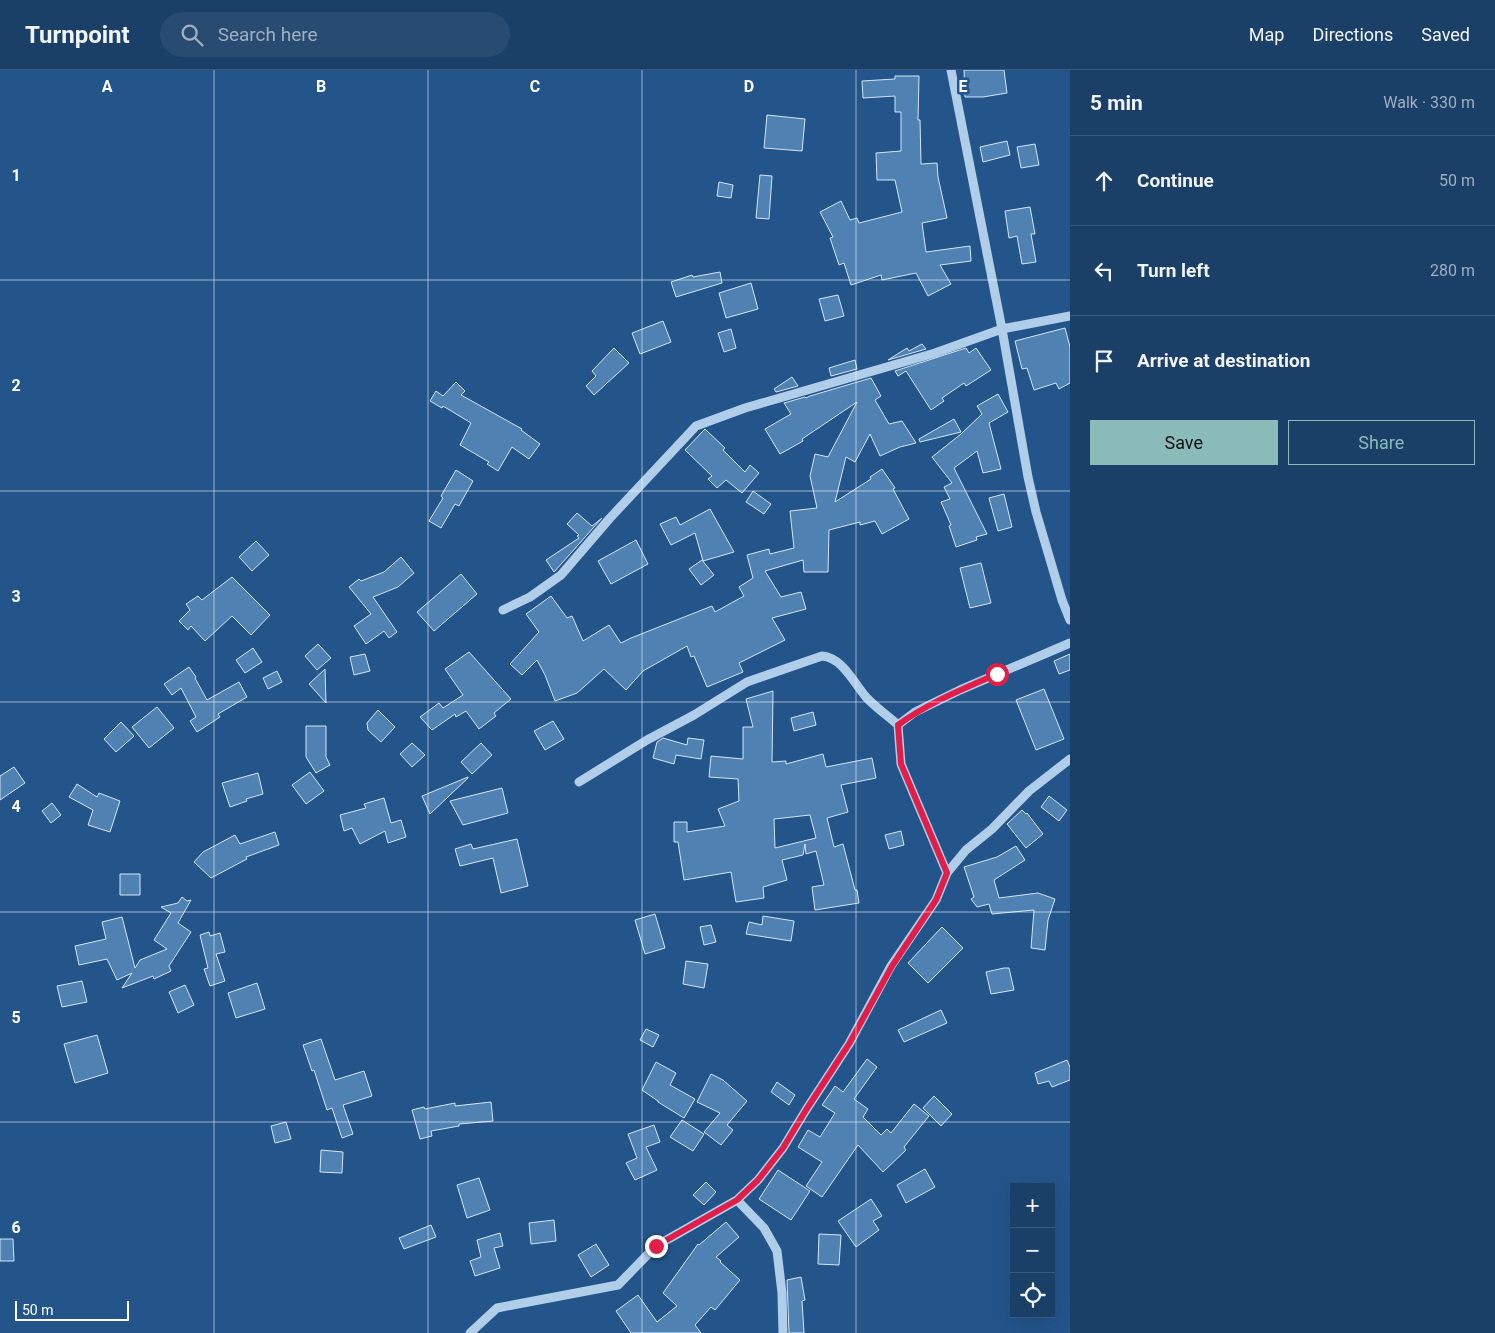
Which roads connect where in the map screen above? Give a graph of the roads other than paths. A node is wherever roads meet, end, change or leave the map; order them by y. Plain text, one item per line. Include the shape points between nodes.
1 (951, 70) edge
2 (1070, 316) edge
3 (1002, 329) junction
4 (503, 610) dead end
5 (1070, 620) edge
6 (1070, 643) edge
7 (898, 725) junction
8 (1070, 759) edge
9 (579, 782) dead end
10 (947, 873) junction
11 (737, 1200) junction
12 (470, 1333) edge
13 (783, 1333) edge

1 - 3 street
2 - 3 street
3 - 4 street via 696,426 561,575 530,597
3 - 5 street via 1036,512
6 - 7 street via 960,690 915,712
7 - 9 street via 867,698 832,657 822,656 747,682
7 - 10 street via 901,764
8 - 10 street via 1029,791 966,850
10 - 11 street via 936,900 892,966 849,1044 783,1148
11 - 12 street via 656,1246 618,1285 497,1308
11 - 13 street via 764,1228 777,1251

